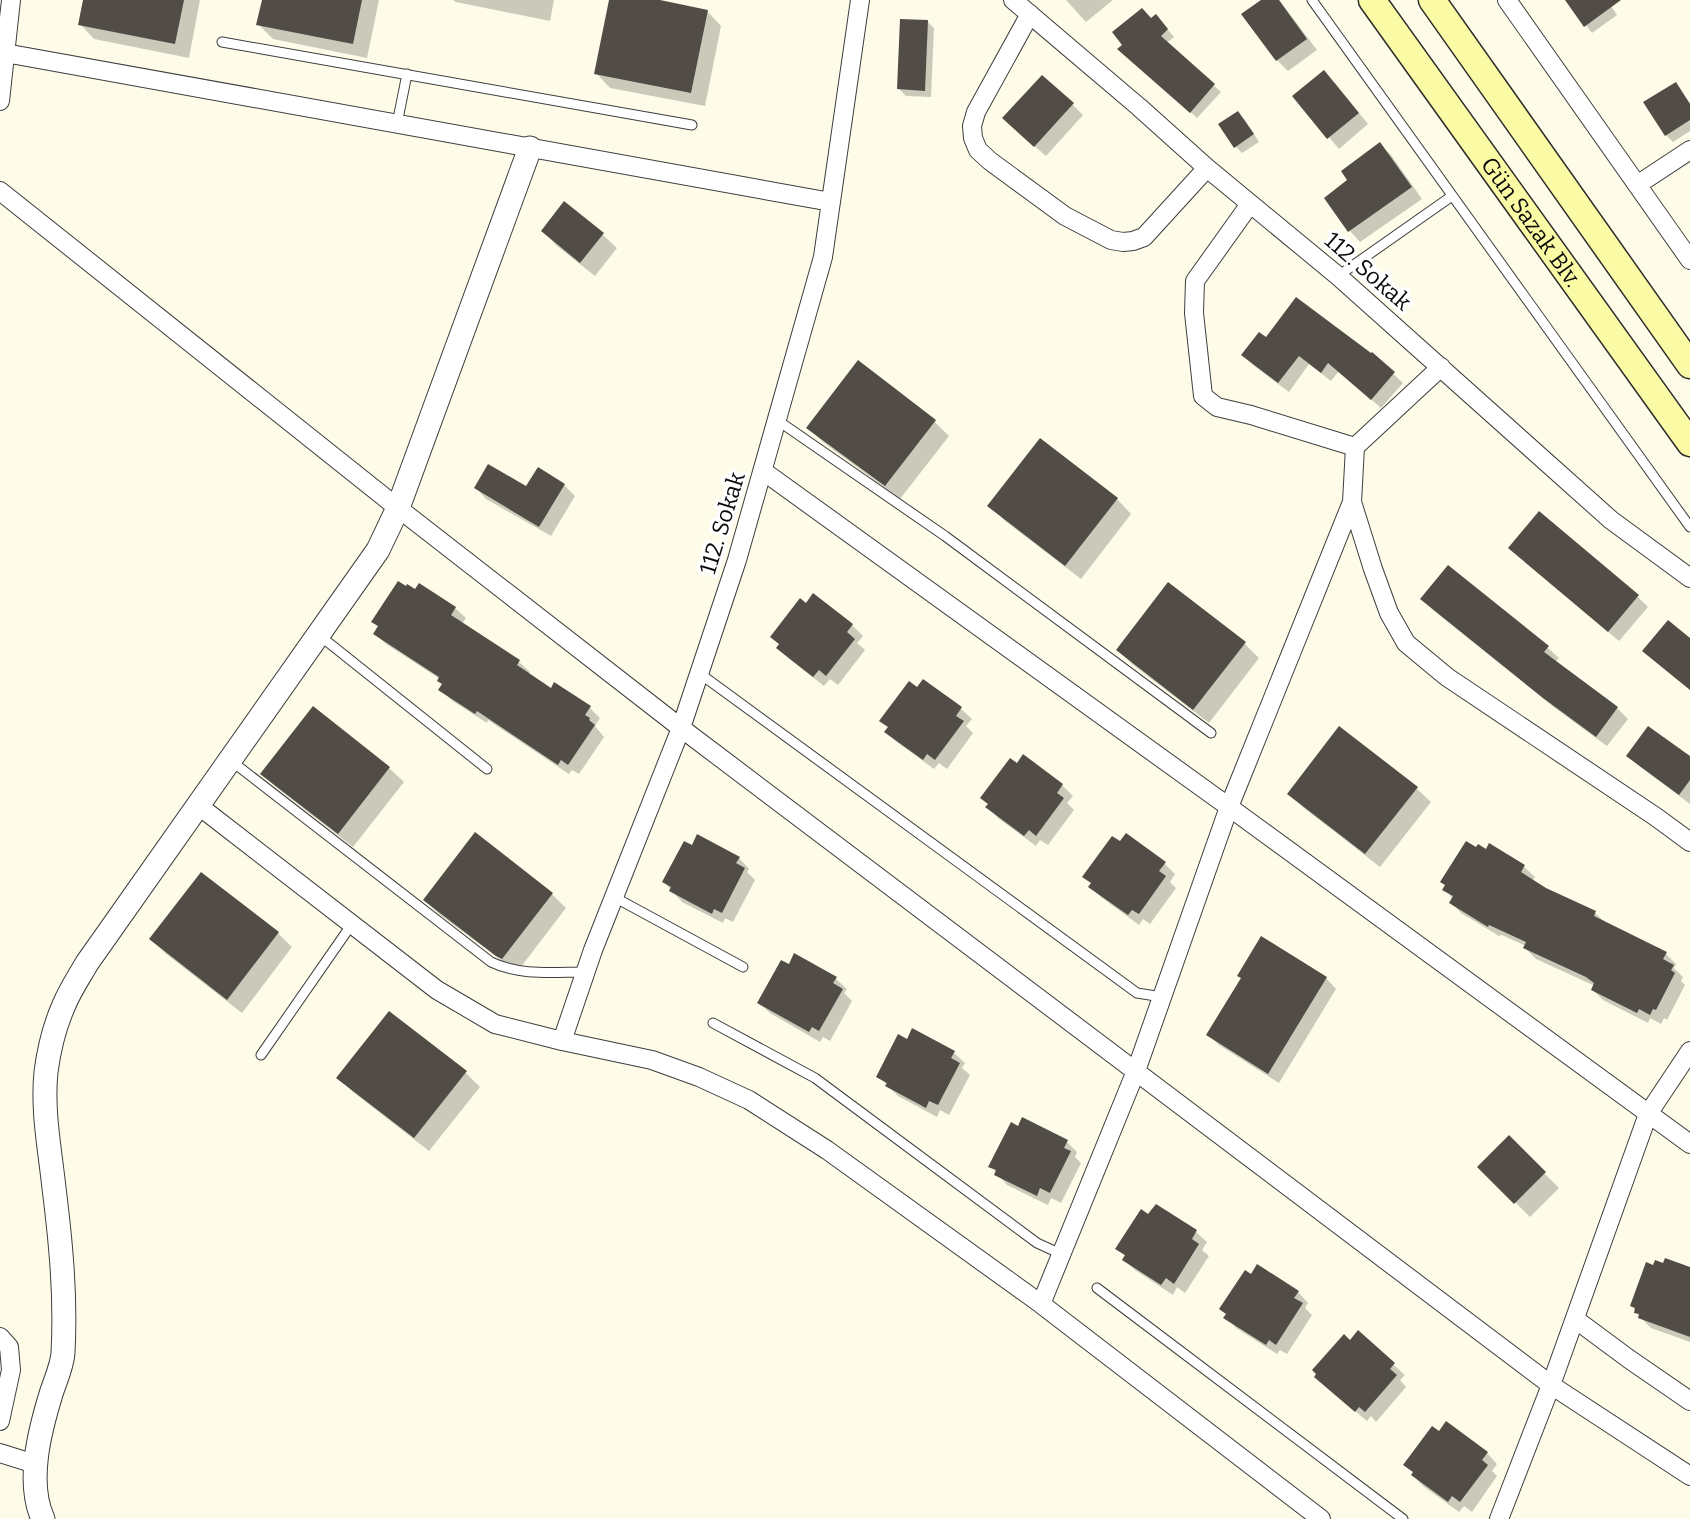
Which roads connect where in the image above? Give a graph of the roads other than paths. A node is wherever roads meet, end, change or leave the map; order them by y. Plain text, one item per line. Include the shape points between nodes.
1 (11, 0) edge
2 (860, 0) edge
3 (1013, 0) edge
4 (1312, 0) edge
5 (1372, 0) edge
6 (1432, 0) edge
7 (1507, 0) edge
8 (1030, 14) junction
9 (222, 42) dead end
10 (5, 53) junction
11 (407, 74) junction
12 (0, 101) edge
13 (397, 124) junction
14 (692, 125) dead end
15 (530, 148) junction
16 (1690, 150) edge
17 (1207, 168) junction
18 (1637, 185) junction
19 (0, 191) edge
20 (1452, 196) junction
21 (831, 202) junction
22 (1250, 204) junction
23 (1682, 233) edge
24 (1690, 260) edge
25 (1338, 276) junction
26 (1690, 365) edge
27 (1441, 367) junction
28 (777, 420) junction
29 (1690, 443) edge
30 (1355, 447) junction
31 (763, 471) junction
32 (1352, 502) junction
33 (398, 508) junction
34 (1690, 527) edge
35 (1690, 578) edge
36 (319, 635) junction
37 (699, 673) junction
38 (681, 728) junction
39 (1211, 733) dead end
40 (230, 760) junction
41 (487, 769) dead end
42 (199, 806) junction
43 (1229, 807) junction
44 (1690, 842) edge
45 (614, 897) junction
46 (352, 924) junction
47 (743, 967) dead end
48 (584, 972) junction
49 (1162, 997) junction
50 (713, 1023) dead end
51 (562, 1041) junction
52 (1690, 1051) edge
53 (261, 1055) dead end
54 (1136, 1071) junction
55 (1648, 1114) junction
56 (1690, 1144) edge
57 (1061, 1254) junction
58 (1097, 1288) dead end
59 (1041, 1304) junction
60 (1575, 1319) junction
61 (0, 1337) edge
62 (5, 1364) edge
63 (1551, 1385) junction
64 (1690, 1401) edge
65 (0, 1421) edge
66 (0, 1453) edge
67 (35, 1464) junction
68 (1690, 1476) edge
69 (43, 1519) edge
70 (1321, 1519) edge
71 (1403, 1519) edge
72 (1499, 1519) edge

1 - 10 street
2 - 21 street, 112. Sokak
3 - 8 street, 112. Sokak
4 - 20 lane
5 - 29 main road, Gün Sazak Blv.
6 - 26 main road, Gün Sazak Blv.
7 - 18 street
8 - 17 street, 112. Sokak
8 - 17 street via 972,125 978,150 990,161 1065,216 1123,242 1144,237
9 - 11 lane
10 - 12 street
10 - 13 street
11 - 13 lane
11 - 14 lane
13 - 15 street
15 - 21 street
15 - 33 street
16 - 18 street
17 - 22 street, 112. Sokak
18 - 23 street
19 - 33 street
20 - 25 lane
20 - 34 lane
21 - 28 street, 112. Sokak via 823,257
22 - 25 street, 112. Sokak
22 - 30 street via 1195,281 1203,396 1217,407
23 - 24 street
25 - 27 street, 112. Sokak
27 - 30 street
27 - 35 street, 112. Sokak via 1611,520
28 - 31 street, 112. Sokak
28 - 39 lane via 945,536
30 - 32 street
31 - 37 street, 112. Sokak
31 - 43 street
32 - 43 street
32 - 44 street via 1389,612 1406,643 1447,677
33 - 36 street via 378,550
33 - 38 street
36 - 40 street
36 - 41 lane
37 - 38 street, 112. Sokak
37 - 49 lane via 1137,993
38 - 45 street, 112. Sokak
38 - 54 street
40 - 42 street
40 - 48 lane via 491,962 522,972
42 - 46 street
42 - 67 street via 87,963 53,1035 45,1110 62,1260 62,1357
43 - 49 street
43 - 55 street
45 - 47 lane
45 - 48 street, 112. Sokak
46 - 51 street via 437,989 495,1024
46 - 53 lane
48 - 51 street, 112. Sokak
49 - 54 street
50 - 57 lane via 815,1078 1037,1243
51 - 59 street via 652,1060 749,1100 827,1150
52 - 55 street
54 - 57 street
54 - 63 street
55 - 56 street
55 - 60 street
57 - 59 street
58 - 71 lane
59 - 70 street
60 - 63 street
60 - 64 street
61 - 62 street via 9,1347
62 - 65 street via 11,1370
63 - 68 street
63 - 72 street
66 - 67 street
67 - 69 street

